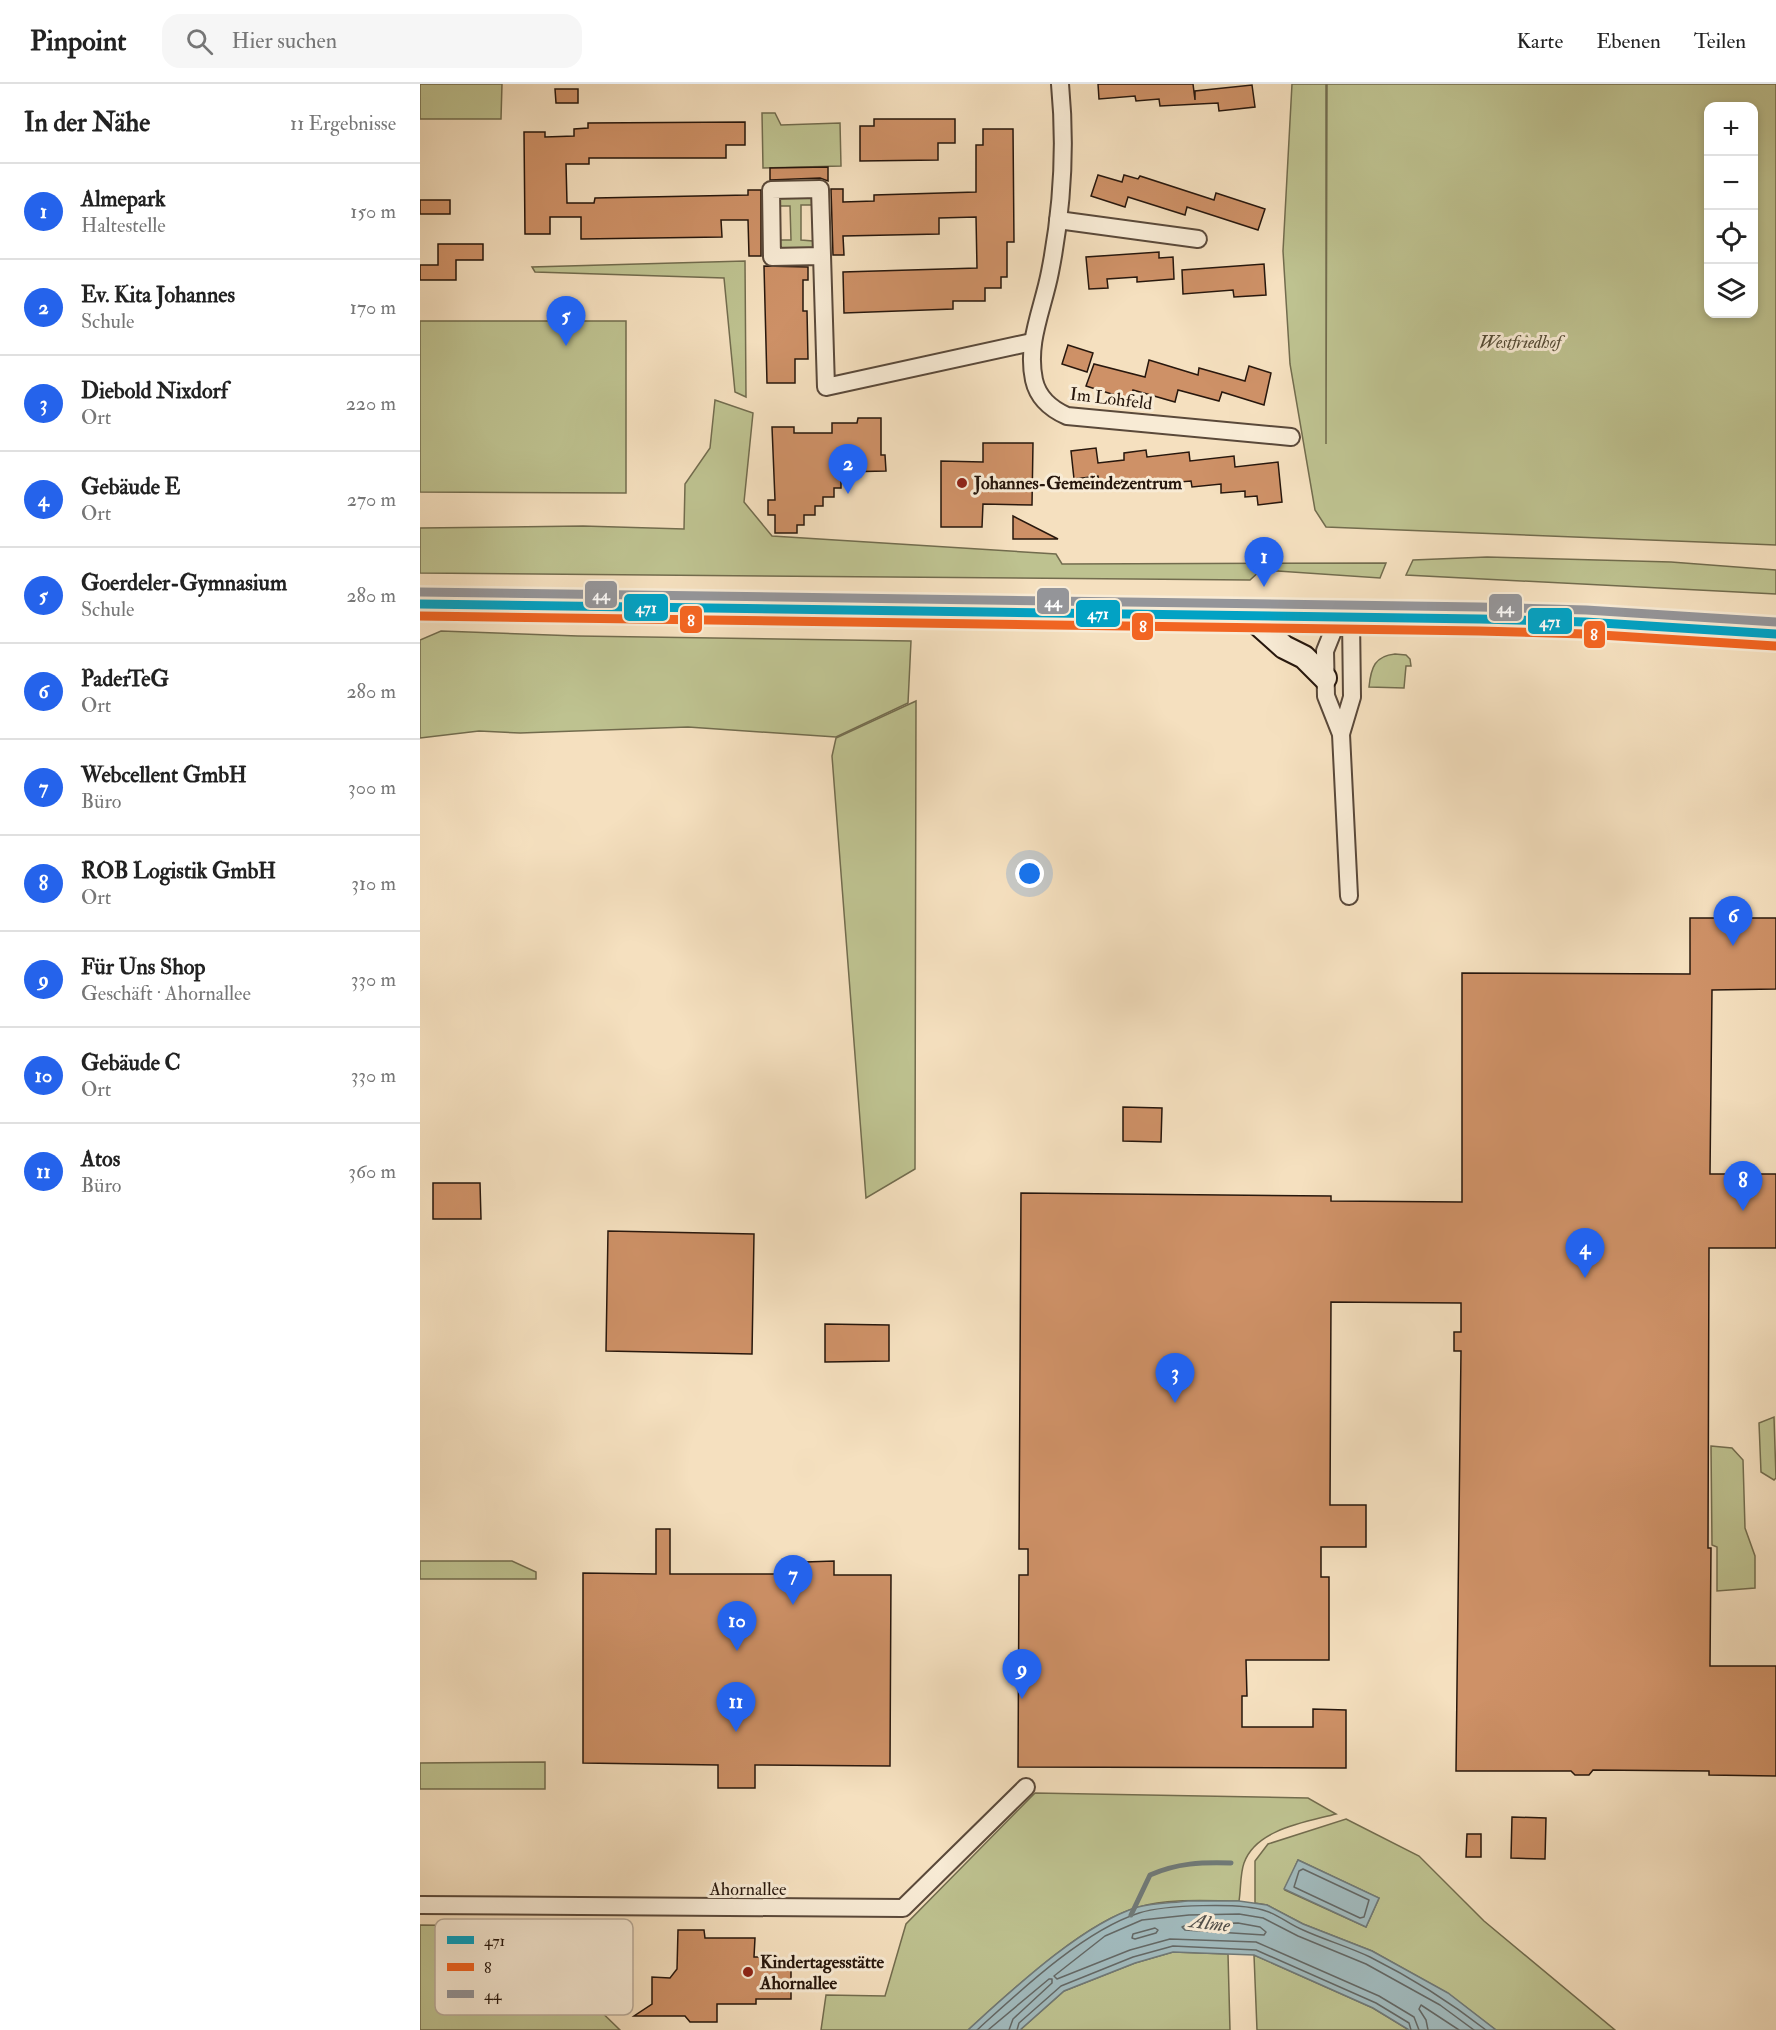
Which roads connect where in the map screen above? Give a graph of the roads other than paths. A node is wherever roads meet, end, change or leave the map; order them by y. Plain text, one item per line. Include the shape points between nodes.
1 (1060, 84) edge
2 (1058, 220) junction
3 (1198, 238) dead end
4 (821, 256) junction
5 (1032, 342) junction
6 (1291, 437) dead end
7 (420, 604) edge
8 (1246, 614) junction
9 (1351, 618) junction
10 (1776, 634) edge
11 (1325, 678) junction
12 (1341, 735) junction
13 (1349, 896) dead end
14 (1026, 1787) dead end
15 (420, 1905) edge

1 - 2 street, Im Lohfeld
2 - 3 street
2 - 5 street, Im Lohfeld via 1050,274
4 - 4 street via 820,189 771,190 772,257
4 - 5 street via 826,387
5 - 6 street, Im Lohfeld via 1031,361 1037,388 1053,410 1066,416
7 - 8 main road
8 - 9 main road
8 - 11 main road via 1284,647 1304,657
9 - 10 main road via 1559,621
9 - 11 street via 1333,631 1325,651
9 - 12 street via 1352,697
11 - 12 street via 1326,696
12 - 13 street
14 - 15 street, Ahornallee via 903,1908

